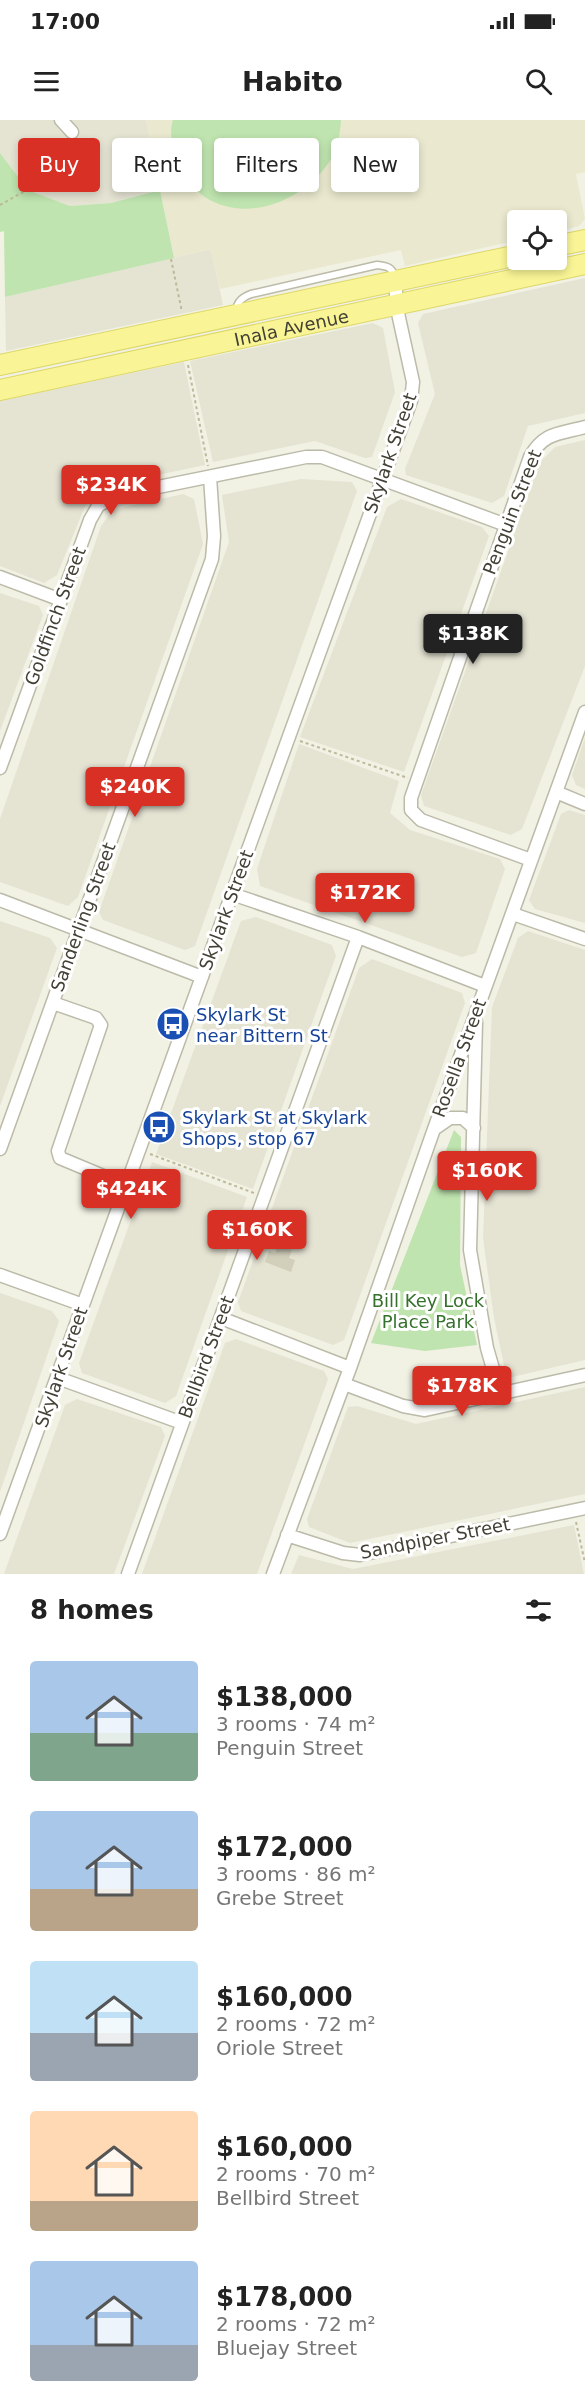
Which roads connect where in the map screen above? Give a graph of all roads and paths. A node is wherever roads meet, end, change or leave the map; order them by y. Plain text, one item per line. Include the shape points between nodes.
1 (61, 120) edge
2 (72, 132) joint
3 (0, 205) edge
4 (585, 240) edge
5 (567, 244) edge
6 (507, 257) edge
7 (171, 259) dead end
8 (585, 264) edge
9 (396, 281) junction
10 (396, 304) junction
11 (183, 315) dead end
12 (185, 351) junction
13 (0, 365) edge
14 (0, 390) edge
15 (585, 428) edge
16 (210, 477) junction
17 (382, 479) junction
18 (506, 525) junction
19 (0, 577) edge
20 (61, 600) junction
21 (585, 712) edge
22 (289, 737) junction
23 (0, 768) edge
24 (416, 781) junction
25 (556, 792) junction
26 (585, 804) edge
27 (531, 860) junction
28 (232, 894) junction
29 (0, 900) edge
30 (513, 914) junction
31 (79, 930) junction
32 (358, 937) junction
33 (585, 939) edge
34 (202, 977) junction
35 (485, 986) junction
36 (53, 1003) junction
37 (476, 1012) junction
38 (474, 1128) junction
39 (434, 1129) junction
40 (0, 1149) edge
41 (141, 1151) junction
42 (127, 1186) junction
43 (264, 1197) junction
44 (0, 1275) edge
45 (82, 1305) junction
46 (221, 1318) junction
47 (350, 1368) junction
48 (585, 1375) edge
49 (58, 1378) junction
50 (344, 1384) junction
51 (500, 1393) junction
52 (182, 1423) junction
53 (579, 1509) edge
54 (0, 1534) edge
55 (287, 1534) junction
56 (585, 1563) edge
57 (128, 1574) edge
58 (273, 1574) edge

1 - 2 street
2 - 3 path via 41,182
4 - 5 main road
6 - 9 main road, Inala Avenue
7 - 11 path
8 - 10 main road, Inala Avenue
9 - 10 street, Skylark Street
9 - 13 main road, Inala Avenue
10 - 12 main road, Inala Avenue
10 - 17 street, Skylark Street via 413,391
12 - 14 main road, Inala Avenue
12 - 16 path
15 - 18 street, Penguin Street via 539,442
16 - 17 street, Goldfinch Street via 321,457
16 - 20 street, Goldfinch Street via 114,496 98,506
16 - 31 street, Sanderling Street via 212,559
17 - 18 street, Goldfinch Street
17 - 22 street, Skylark Street
18 - 24 street, Penguin Street
19 - 20 street
20 - 23 street, Goldfinch Street
21 - 25 street, Rosella Street
22 - 24 path
22 - 28 street, Skylark Street
24 - 27 street, Penguin Street via 411,810 421,820
25 - 26 street
25 - 27 street, Rosella Street
27 - 30 street, Rosella Street
28 - 32 street
28 - 34 street, Skylark Street
29 - 31 street
30 - 33 street
30 - 35 street, Rosella Street
31 - 34 street
31 - 36 street, Sanderling Street
32 - 35 street
32 - 43 street, Bellbird Street
34 - 41 street, Skylark Street
35 - 37 street, Rosella Street
36 - 40 street, Sanderling Street
36 - 42 street via 96,1018 101,1025 58,1150 60,1158
37 - 38 street
37 - 39 street, Rosella Street
38 - 39 street via 463,1118 450,1118
38 - 51 street via 470,1250 487,1348
39 - 47 street, Rosella Street
41 - 42 street, Skylark Street
41 - 43 path
42 - 45 street, Skylark Street
43 - 46 street, Bellbird Street
44 - 45 street
45 - 49 street, Skylark Street
46 - 47 street
46 - 52 street, Bellbird Street
47 - 50 street, Rosella Street
48 - 51 street
49 - 52 street
49 - 54 street, Skylark Street
50 - 51 street via 425,1410
50 - 55 street, Rosella Street
52 - 57 street, Bellbird Street
53 - 55 street, Sandpiper Street via 360,1555
53 - 56 path
55 - 58 street, Rosella Street

